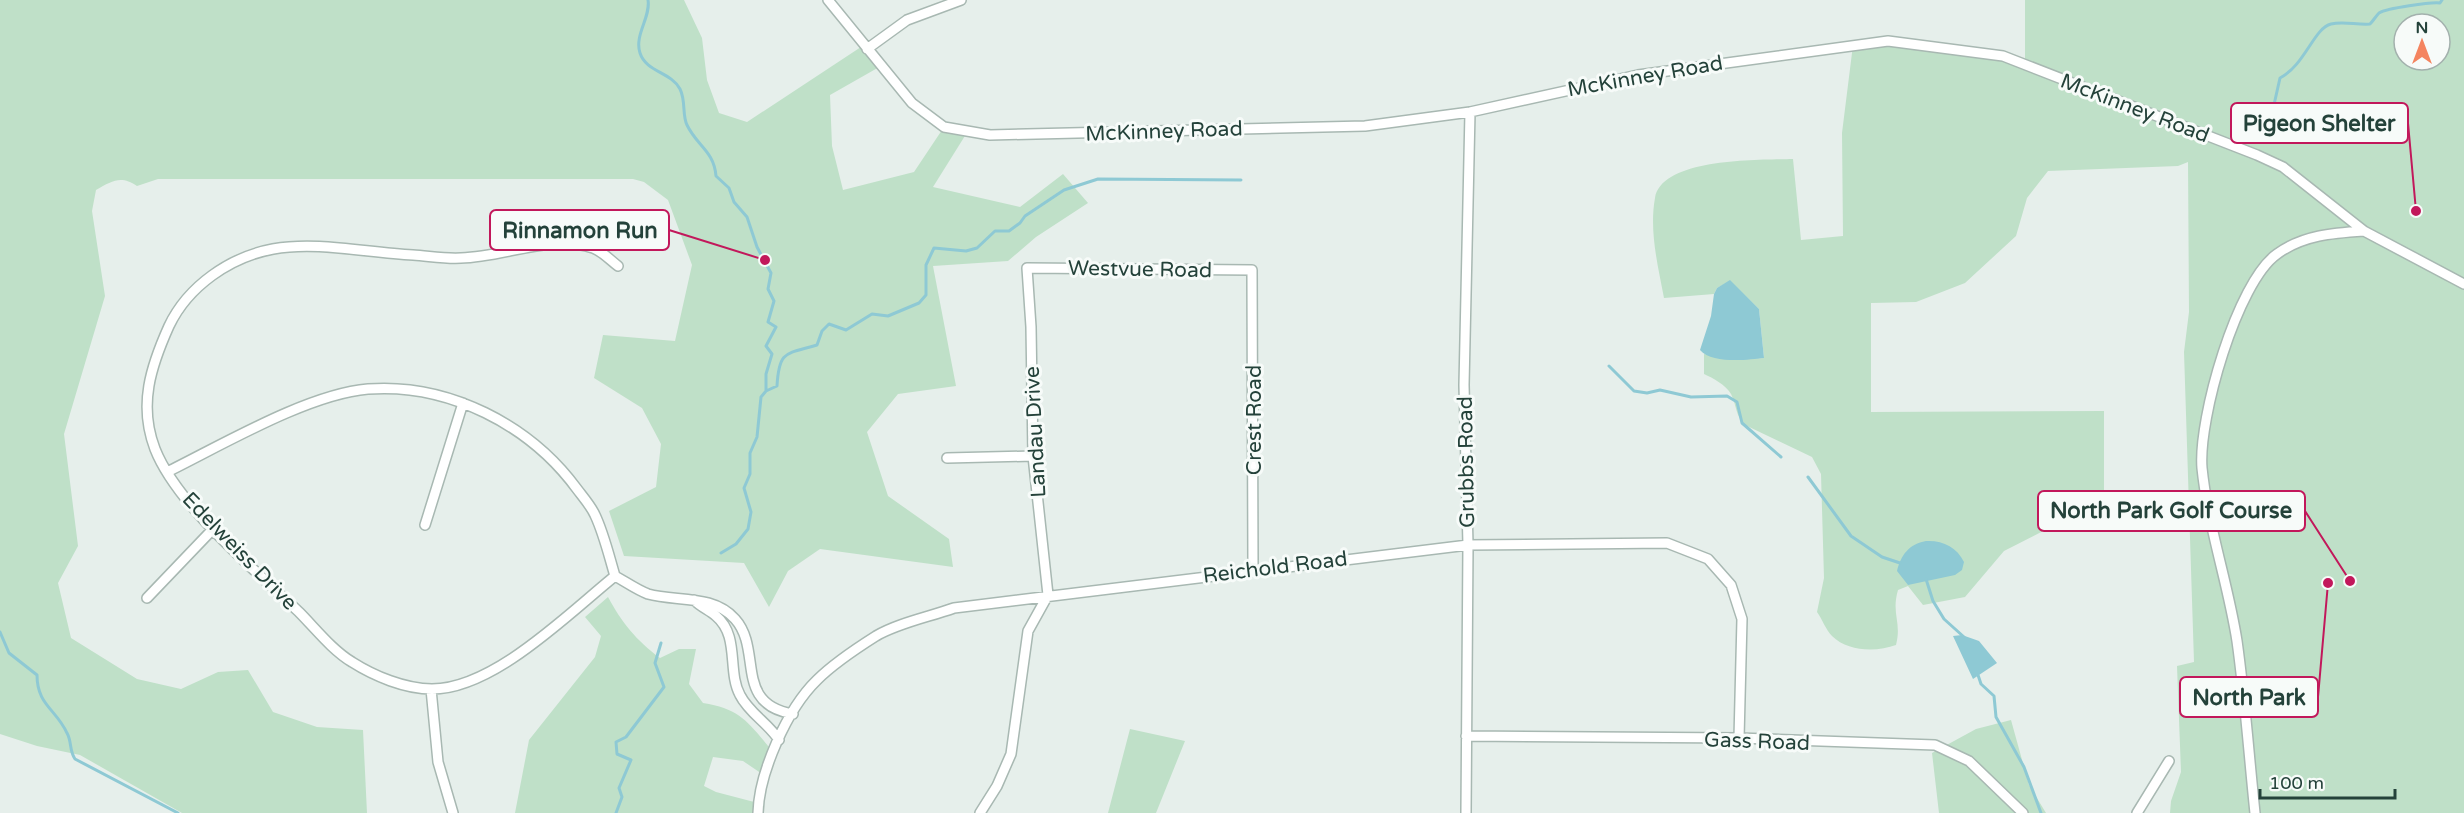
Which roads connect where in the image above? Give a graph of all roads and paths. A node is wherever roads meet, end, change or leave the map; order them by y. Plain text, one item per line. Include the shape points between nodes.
1 (828, 0) edge
2 (961, 0) edge
3 (867, 49) junction
4 (1470, 112) junction
5 (2364, 231) junction
6 (618, 266) dead end
7 (1027, 268) joint
8 (1252, 270) joint
9 (2464, 284) edge
10 (463, 403) junction
11 (1033, 456) junction
12 (947, 458) dead end
13 (167, 472) junction
14 (425, 525) dead end
15 (213, 529) junction
16 (1468, 545) junction
17 (1253, 569) junction
18 (615, 576) junction
19 (1048, 595) junction
20 (147, 598) dead end
21 (694, 600) junction
22 (431, 689) junction
23 (793, 714) junction
24 (1466, 736) junction
25 (1739, 738) junction
26 (779, 740) junction
27 (2169, 760) dead end
28 (453, 813) edge
29 (758, 813) edge
30 (980, 813) edge
31 (1466, 813) edge
32 (2023, 813) edge
33 (2137, 813) edge
34 (2255, 813) edge

1 - 3 street, McKinney Road
2 - 3 street via 907,20
3 - 4 street, McKinney Road via 912,104 944,127 990,135 1365,126
4 - 5 street, McKinney Road via 1638,75 1888,41 2002,56 2283,167
4 - 16 street, Grubbs Road via 1464,325
5 - 9 street, McKinney Road
5 - 34 street via 2303,239 2276,254 2258,275 2242,303 2228,343 2204,432 2202,465 2236,640
6 - 13 street, Edelweiss Drive via 596,249 559,242 462,258 307,247 272,249 240,260 207,277 177,310 154,360 147,388 148,421 154,447
7 - 8 street, Westvue Road
7 - 11 street, Landau Drive
8 - 17 street, Crest Road
10 - 13 street via 417,391 367,389 313,402
10 - 14 street
10 - 18 street via 517,430 559,464 595,514
11 - 12 street
11 - 19 street, Landau Drive
13 - 15 street, Edelweiss Drive
15 - 20 street
15 - 22 street, Edelweiss Drive via 350,661 386,680
16 - 17 street, Reichold Road
16 - 24 street, Grubbs Road
16 - 25 street, Reichold Road via 1667,543 1708,558 1731,585 1742,619
17 - 19 street, Reichold Road
18 - 21 street via 647,594
18 - 22 street, Edelweiss Drive via 491,673 458,685
19 - 23 street, Reichold Road via 954,608 878,635 816,680
19 - 30 street via 1028,631 1011,754
21 - 23 street via 708,602 735,619 744,637 754,685 776,711
21 - 26 street via 717,617 726,631 734,654 738,693
22 - 28 street via 438,762
23 - 26 street, Reichold Road
24 - 25 street, Gass Road
24 - 31 street, Grubbs Road
25 - 32 street, Gass Road via 1935,746 1969,760
26 - 29 street, Reichold Road via 758,797
27 - 33 street

